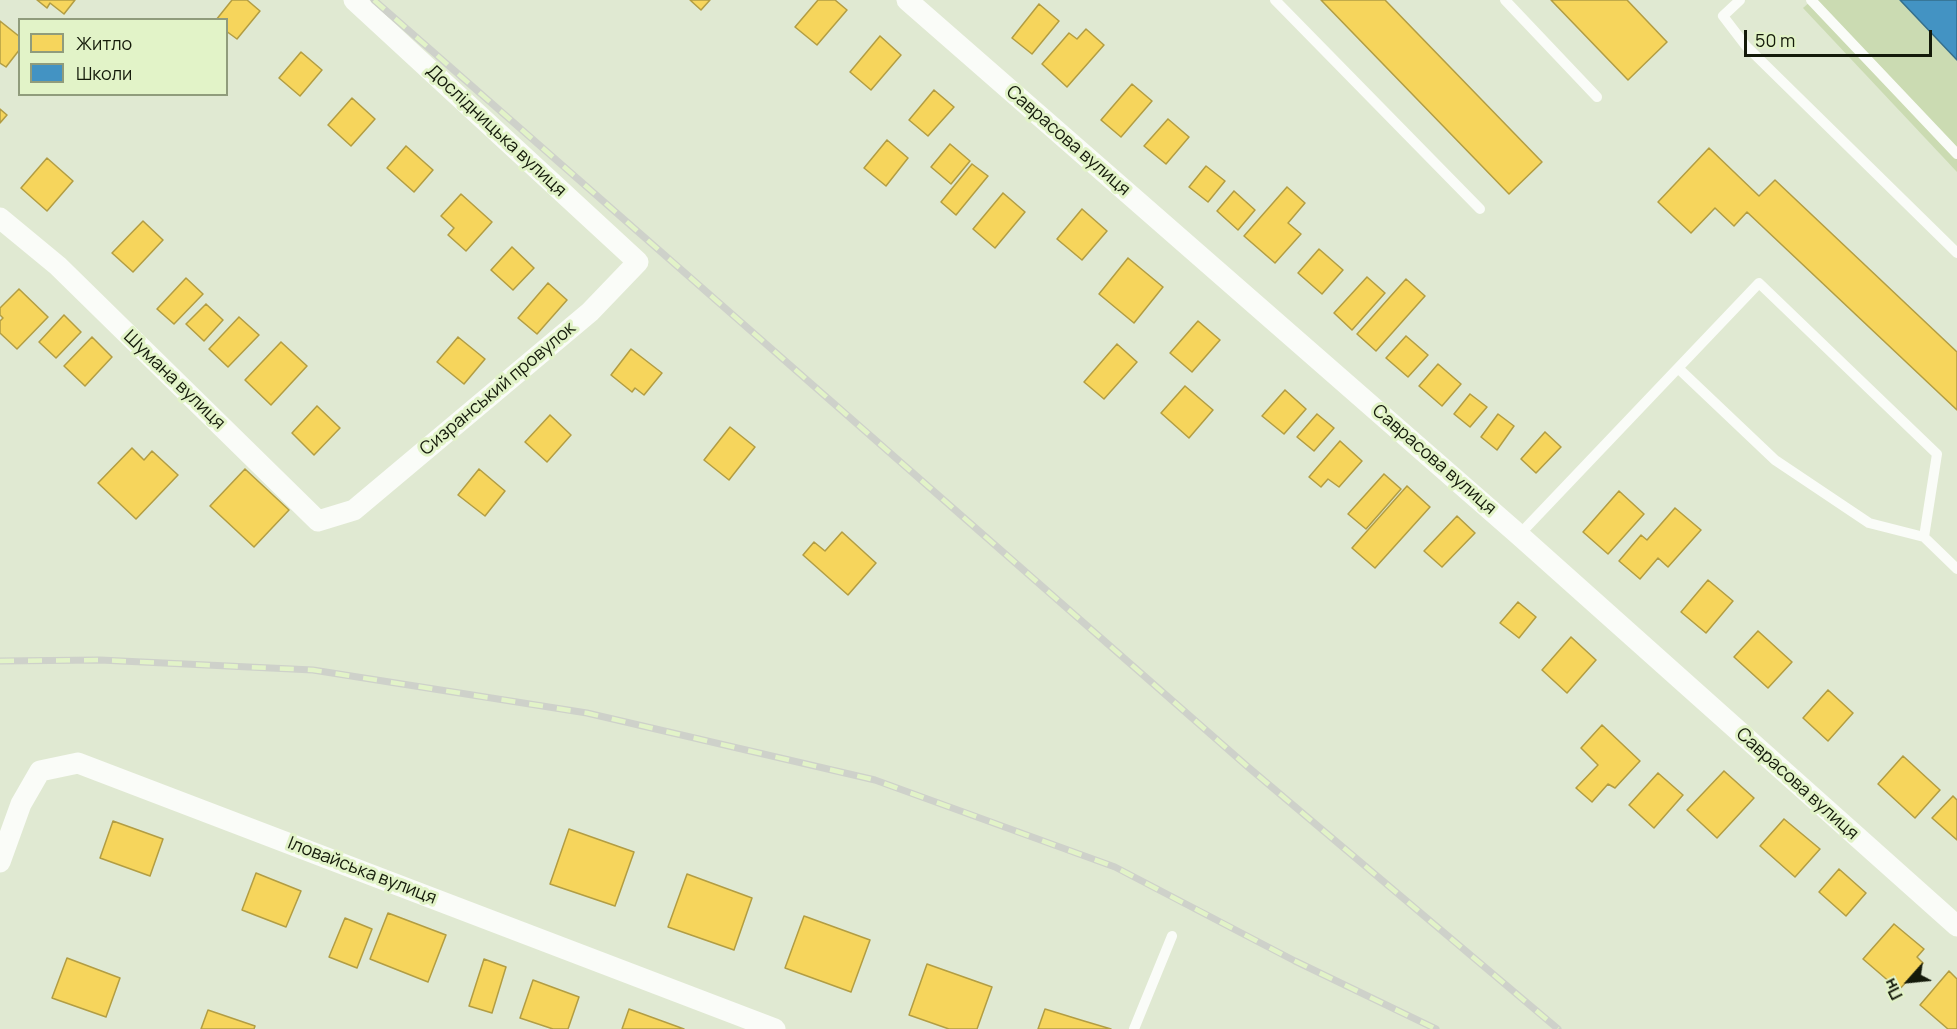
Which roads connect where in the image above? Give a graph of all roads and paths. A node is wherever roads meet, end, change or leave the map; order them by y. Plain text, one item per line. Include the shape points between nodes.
1 (354, 0) edge
2 (907, 0) edge
3 (1275, 0) edge
4 (1505, 0) edge
5 (1740, 0) edge
6 (1810, 0) edge
7 (1597, 97) dead end
8 (1957, 154) edge
9 (1480, 209) dead end
10 (0, 218) edge
11 (1957, 253) edge
12 (638, 262) joint
13 (1678, 368) junction
14 (354, 510) joint
15 (1519, 535) junction
16 (1924, 537) junction
17 (1957, 569) edge
18 (0, 862) edge
19 (1957, 926) edge
20 (1172, 936) dead end
21 (775, 1029) edge
22 (1134, 1029) edge

1 - 12 street, Дослідницька вулиця
2 - 15 street, Саврасова вулиця
3 - 9 lane
4 - 7 lane
5 - 11 lane via 1723,16 1746,46
6 - 8 lane
10 - 14 street, Шумана вулиця via 58,266 318,521
12 - 14 street, Сизранський провулок via 590,312
13 - 15 lane
13 - 16 lane via 1775,459 1869,523
13 - 16 lane via 1759,283 1937,454
15 - 19 street, Саврасова вулиця
16 - 17 lane
18 - 21 street, Іловайська вулиця via 21,804 40,771 78,763
20 - 22 lane

